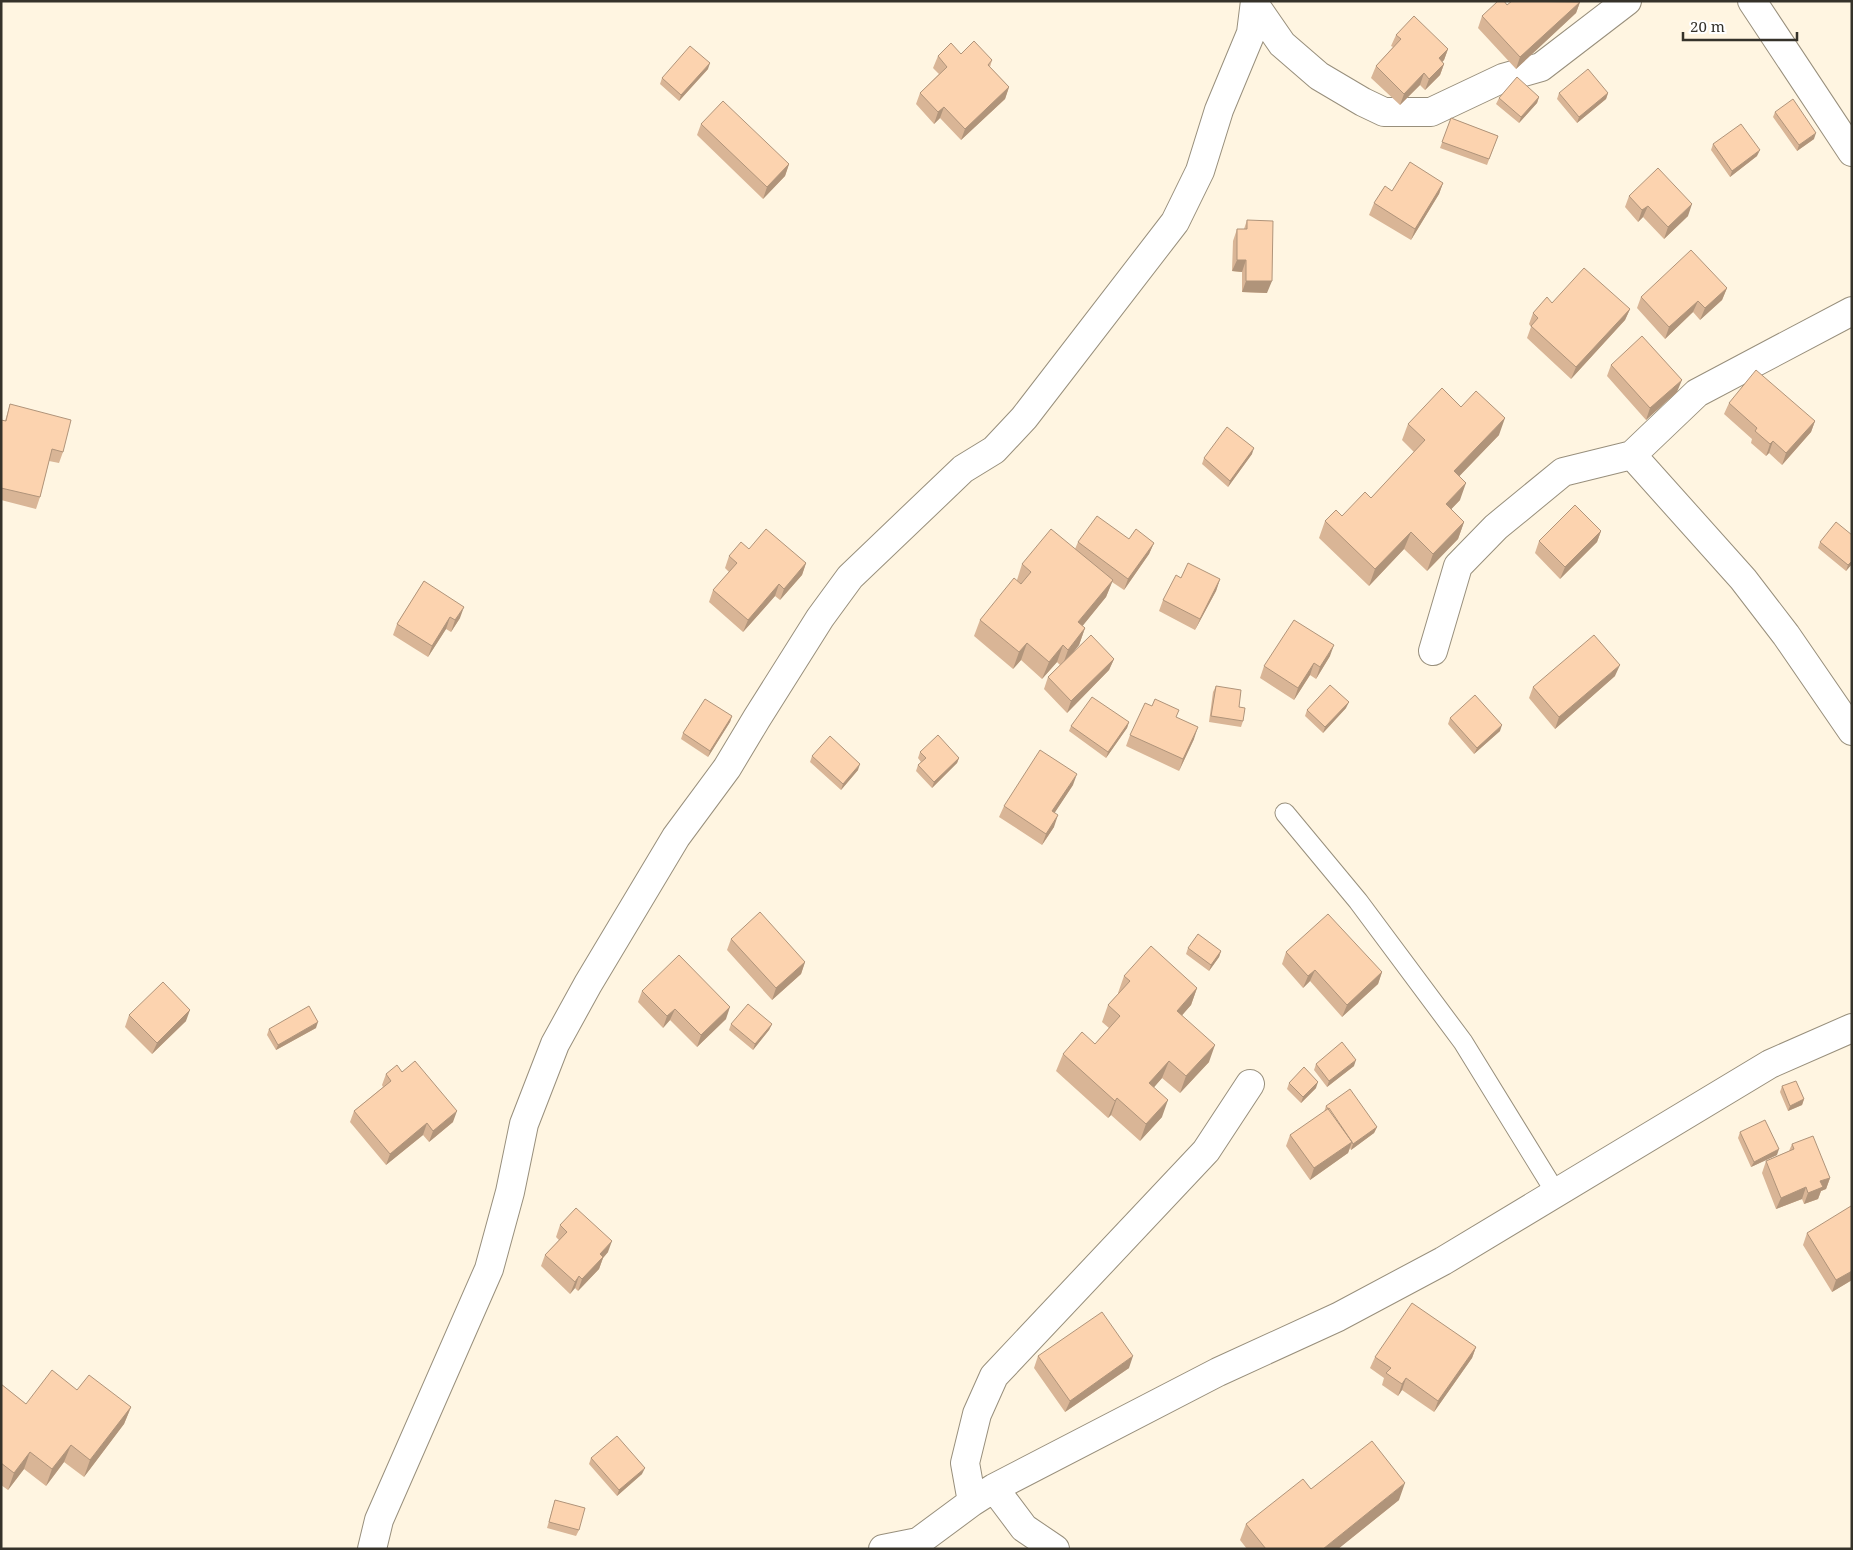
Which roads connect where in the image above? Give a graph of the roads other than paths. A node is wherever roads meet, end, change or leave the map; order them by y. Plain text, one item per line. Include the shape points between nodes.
1 (1627, 1) edge
2 (1752, 1) edge
3 (1255, 3) edge
4 (1852, 152) edge
5 (1852, 311) edge
6 (1632, 455) junction
7 (1433, 651) dead end
8 (1852, 731) edge
9 (1285, 813) dead end
10 (1852, 1028) edge
11 (1250, 1084) dead end
12 (1556, 1193) junction
13 (983, 1495) junction
14 (916, 1545) edge
15 (372, 1549) edge
16 (883, 1549) edge
17 (1055, 1549) edge

1 - 3 street via 1541,67 1502,78 1431,112 1384,112 1319,76 1282,44
2 - 4 street
3 - 15 street via 1251,32 1219,110 1200,172 1175,222 1024,418 994,450 963,469 850,577 820,618 727,768 676,837 588,984 555,1044 528,1116 489,1269 379,1520
5 - 6 street via 1697,393
6 - 7 street via 1562,472 1496,526 1458,566
6 - 8 street via 1748,586
9 - 12 lane via 1358,901 1463,1042
10 - 12 street via 1770,1064
11 - 13 street via 1206,1151 994,1376 976,1414 965,1463
12 - 13 street via 1443,1261 1338,1317 1218,1372
13 - 14 street
13 - 17 street
14 - 16 street

